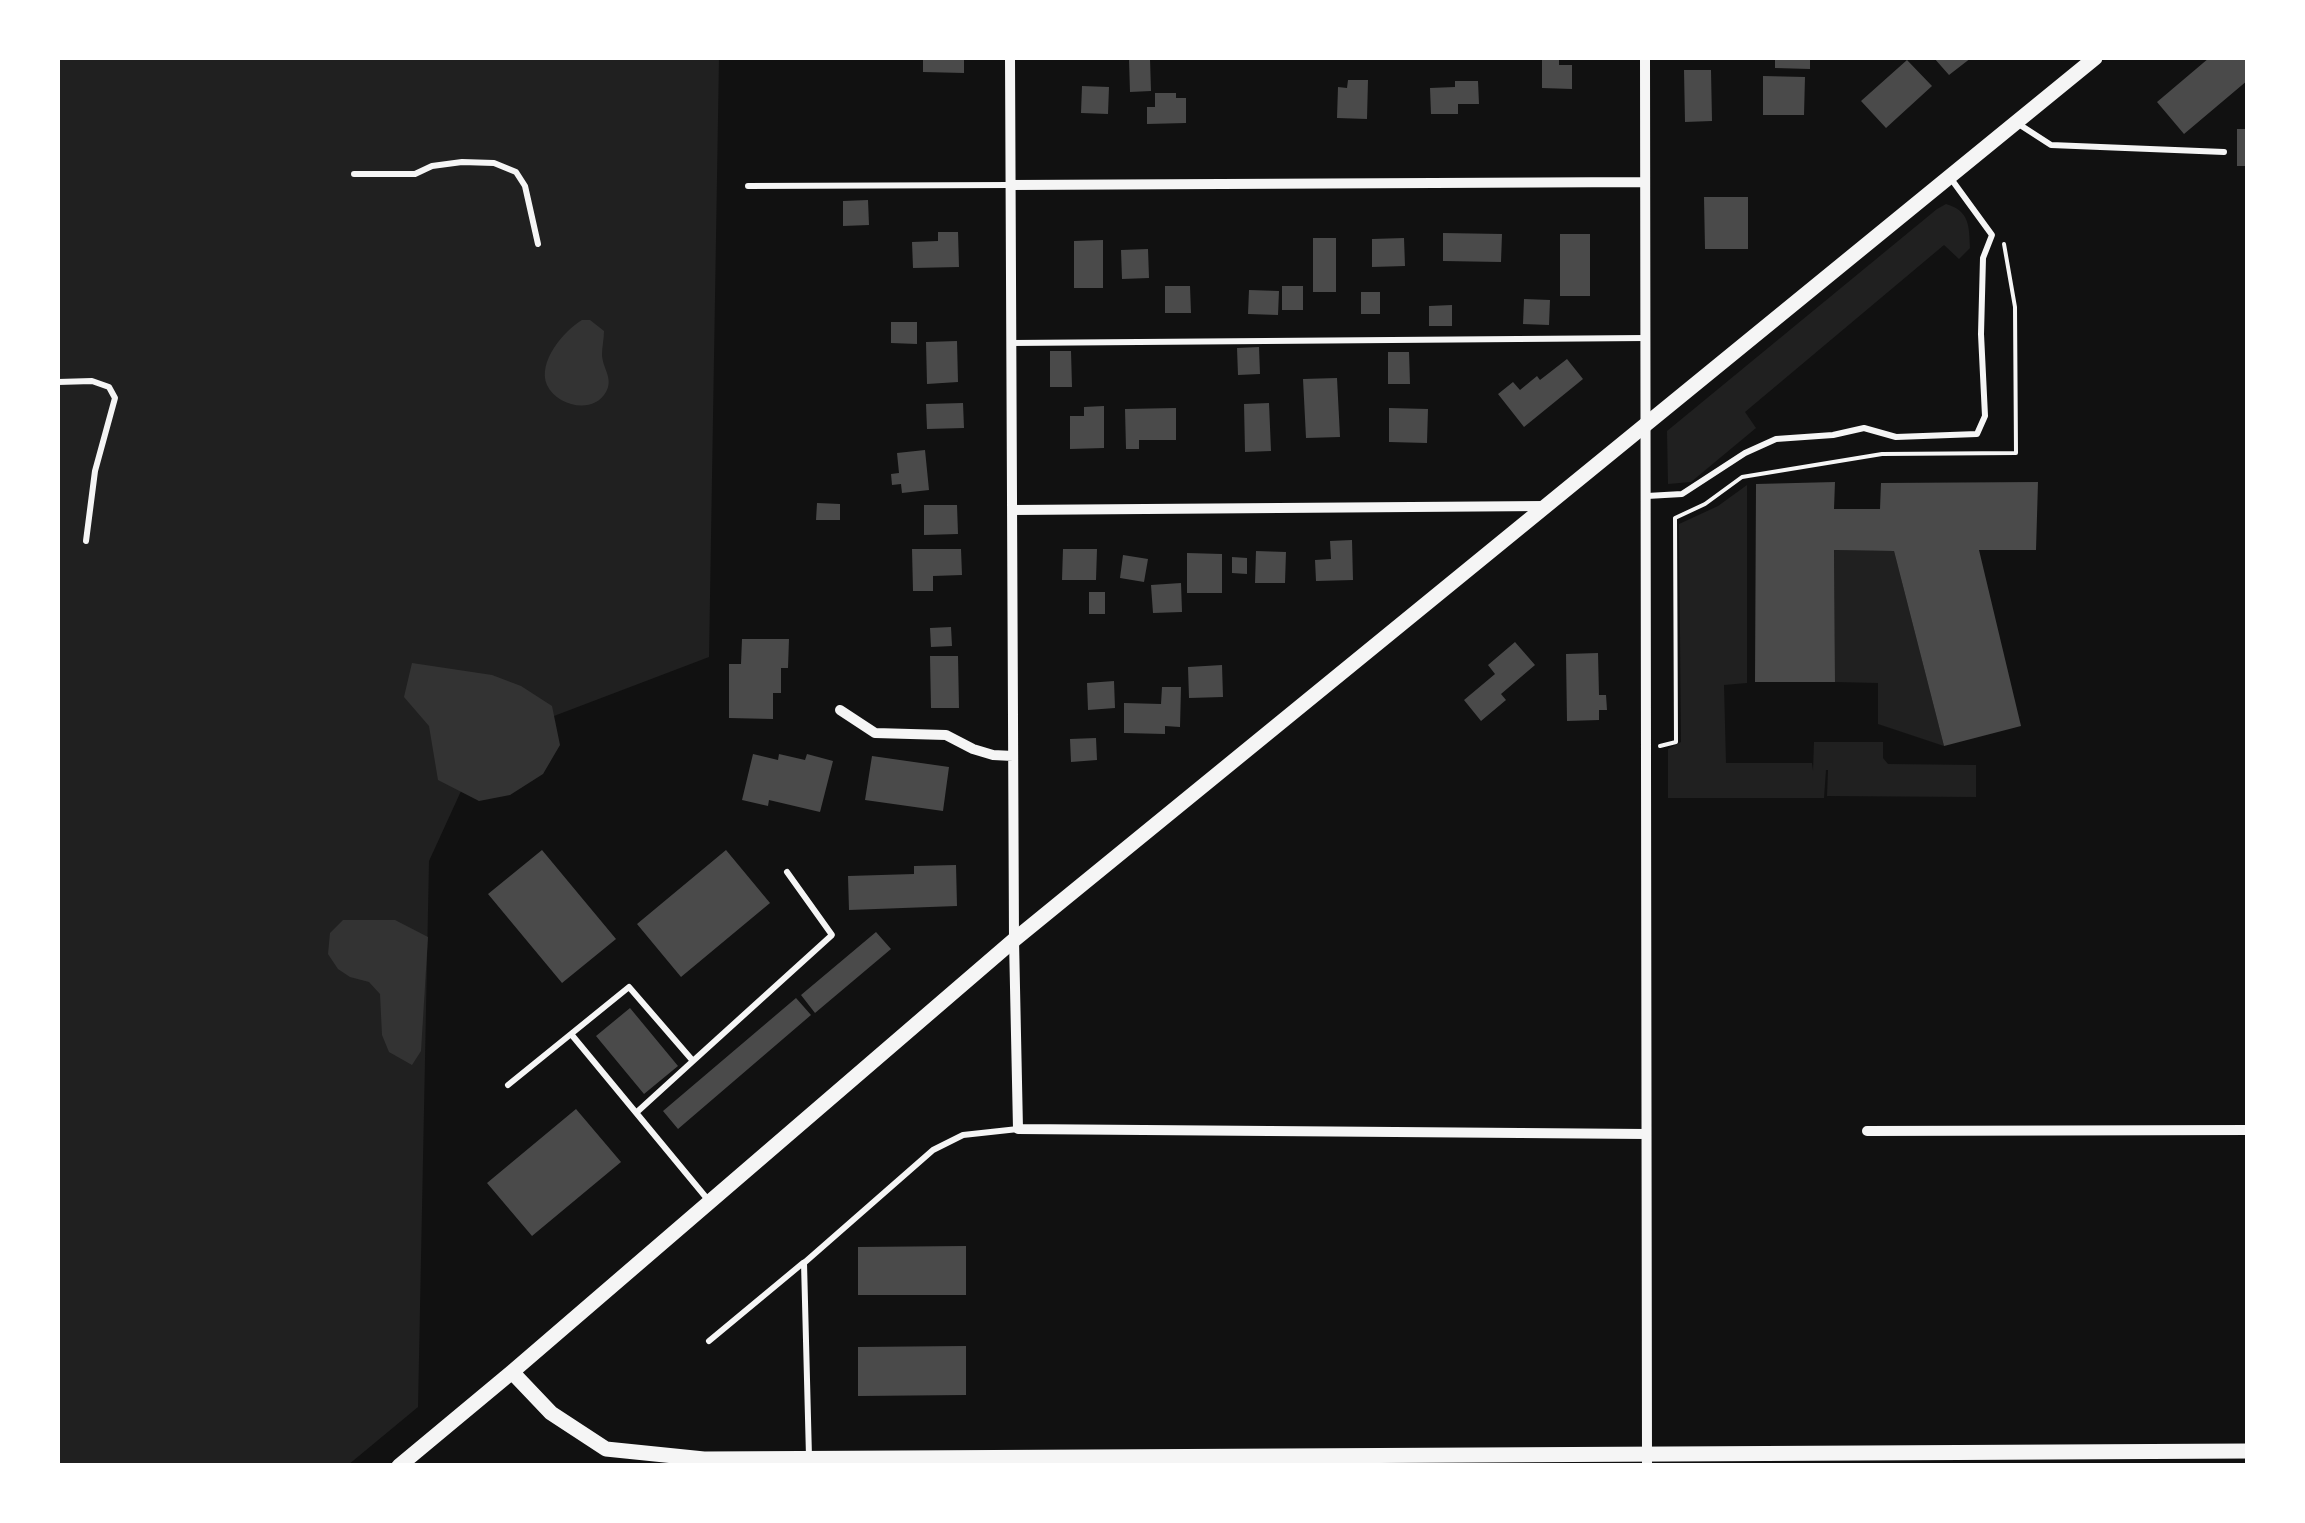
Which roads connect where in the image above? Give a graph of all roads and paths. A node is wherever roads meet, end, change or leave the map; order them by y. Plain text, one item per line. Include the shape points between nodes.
1 (1010, 58) edge
2 (1645, 58) edge
3 (2095, 58) edge
4 (2016, 122) junction
5 (2224, 152) dead end
6 (354, 174) dead end
7 (1949, 176) junction
8 (1645, 182) junction
9 (1010, 185) junction
10 (748, 186) dead end
11 (2003, 238) dead end
12 (538, 244) dead end
13 (1645, 338) junction
14 (1011, 342) junction
15 (58, 382) edge
16 (1645, 425) junction
17 (1645, 496) junction
18 (1546, 506) junction
19 (1012, 510) junction
20 (86, 541) dead end
21 (840, 710) dead end
22 (1646, 750) junction
23 (1013, 756) junction
24 (787, 872) dead end
25 (1014, 940) junction
26 (571, 1034) junction
27 (694, 1061) junction
28 (508, 1085) dead end
29 (636, 1112) junction
30 (1018, 1129) junction
31 (2248, 1130) edge
32 (1866, 1132) dead end
33 (1646, 1134) junction
34 (710, 1202) junction
35 (804, 1262) junction
36 (709, 1340) dead end
37 (512, 1372) junction
38 (2248, 1451) edge
39 (809, 1459) junction
40 (1487, 1460) edge
41 (1647, 1460) edge
42 (722, 1462) edge
43 (1014, 1462) edge
44 (399, 1466) edge

1 - 9 street
2 - 8 street
3 - 4 street
4 - 5 lane via 2051,146
4 - 7 street
6 - 12 lane via 415,174 462,162 516,172
7 - 16 street
7 - 17 lane via 1992,235 1984,258 1981,334 1985,416 1977,434 1896,436 1864,428 1776,439 1682,494
8 - 9 street
8 - 13 street
9 - 10 lane
9 - 14 street
11 - 22 path via 2015,307 2016,454 1882,454 1742,477 1675,518 1676,742
13 - 14 lane
13 - 16 street
14 - 19 street
15 - 20 lane via 92,381 109,387 115,398
16 - 17 street
16 - 18 street
17 - 22 street
18 - 19 street
18 - 25 street
19 - 23 street
21 - 23 street via 875,733 946,736
22 - 33 street
23 - 25 street
24 - 27 lane via 832,935
25 - 30 street
25 - 34 street
26 - 27 lane via 628,987
26 - 28 lane
26 - 29 lane
27 - 29 lane
29 - 34 lane
30 - 33 street
30 - 35 lane via 964,1135 933,1150
31 - 32 street
33 - 41 street
34 - 37 street
35 - 36 lane
35 - 39 lane
37 - 42 street via 550,1413 606,1449
37 - 44 street
38 - 41 street
39 - 42 street
39 - 43 street
40 - 41 street
40 - 43 street

